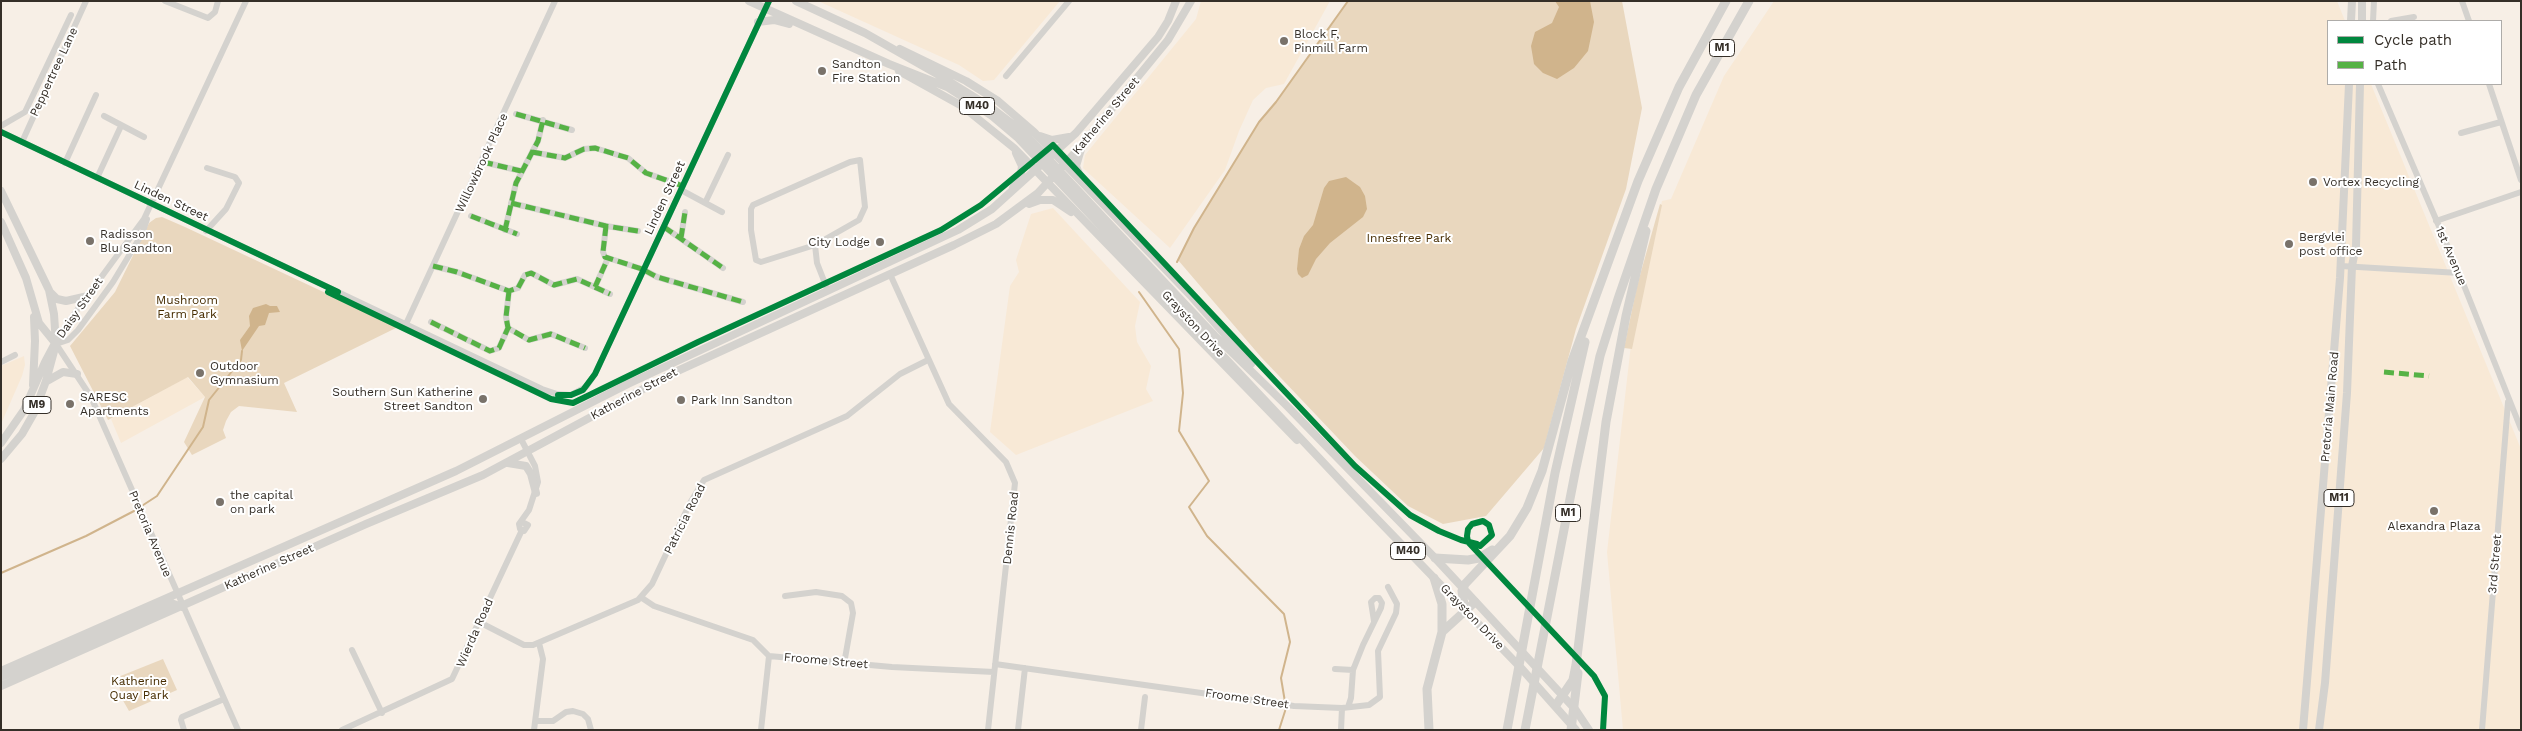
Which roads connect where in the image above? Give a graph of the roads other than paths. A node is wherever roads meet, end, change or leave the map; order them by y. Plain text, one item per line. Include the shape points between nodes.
1 (86, 1) edge
2 (165, 1) edge
3 (218, 1) edge
4 (246, 1) edge
5 (555, 1) edge
6 (749, 1) edge
7 (796, 1) edge
8 (1069, 1) edge
9 (1176, 1) edge
10 (1191, 1) edge
11 (1726, 1) edge
12 (1749, 1) edge
13 (2352, 1) edge
14 (2362, 1) edge
15 (2374, 1) edge
16 (2462, 1) edge
17 (767, 5) edge
18 (71, 15) dead end
19 (2414, 16) edge
20 (2351, 20) edge
21 (2362, 20) edge
22 (2373, 20) edge
23 (2396, 20) edge
24 (2468, 20) edge
25 (758, 22) junction
26 (864, 34) junction
27 (836, 39) junction
28 (889, 64) junction
29 (1006, 76) dead end
30 (2349, 85) edge
31 (2360, 85) edge
32 (2378, 85) edge
33 (2490, 85) edge
34 (96, 96) dead end
35 (516, 114) dead end
36 (104, 116) dead end
37 (543, 120) junction
38 (2501, 122) junction
39 (1, 126) edge
40 (121, 126) junction
41 (572, 130) dead end
42 (1, 132) edge
43 (1034, 132) junction
44 (2461, 133) dead end
45 (1076, 134) junction
46 (144, 137) dead end
47 (22, 142) junction
48 (1082, 145) junction
49 (1014, 148) junction
50 (532, 152) junction
51 (1055, 154) junction
52 (728, 155) dead end
53 (483, 162) junction
54 (65, 163) junction
55 (1065, 165) junction
56 (207, 168) dead end
57 (521, 171) junction
58 (1036, 171) junction
59 (97, 178) junction
60 (2521, 180) edge
61 (1048, 183) junction
62 (1082, 183) junction
63 (682, 188) junction
64 (1656, 189) junction
65 (1, 191) edge
66 (2521, 192) edge
67 (1002, 201) junction
68 (152, 203) junction
69 (511, 203) junction
70 (705, 203) junction
71 (685, 212) dead end
72 (722, 212) dead end
73 (471, 216) dead end
74 (1007, 217) junction
75 (145, 220) junction
76 (2436, 221) junction
77 (1, 222) edge
78 (606, 226) junction
79 (664, 226) junction
80 (505, 230) junction
81 (206, 231) junction
82 (638, 231) dead end
83 (517, 234) dead end
84 (681, 238) junction
85 (815, 245) junction
86 (1115, 252) junction
87 (608, 258) junction
88 (433, 266) junction
89 (2341, 266) junction
90 (2352, 266) junction
91 (723, 268) dead end
92 (642, 270) junction
93 (2459, 273) junction
94 (890, 274) junction
95 (595, 287) junction
96 (49, 290) junction
97 (509, 291) junction
98 (828, 291) junction
99 (610, 294) dead end
100 (88, 296) junction
101 (743, 302) dead end
102 (33, 306) junction
103 (1591, 312) junction
104 (431, 322) dead end
105 (406, 324) junction
106 (508, 328) junction
107 (56, 344) junction
108 (585, 348) dead end
109 (15, 355) dead end
110 (928, 360) junction
111 (1, 362) edge
112 (77, 374) junction
113 (46, 382) junction
114 (32, 392) junction
115 (2508, 399) junction
116 (1288, 407) junction
117 (2521, 429) edge
118 (521, 439) junction
119 (1, 443) edge
120 (528, 452) junction
121 (1, 459) edge
122 (507, 463) junction
123 (1351, 492) junction
124 (536, 494) junction
125 (1527, 508) junction
126 (1435, 558) junction
127 (1434, 578) junction
128 (1388, 587) dead end
129 (1463, 588) junction
130 (1585, 592) junction
131 (176, 594) junction
132 (785, 596) dead end
133 (642, 598) junction
134 (1475, 602) junction
135 (182, 607) junction
136 (1465, 610) junction
137 (1374, 621) dead end
138 (479, 622) junction
139 (1442, 632) junction
140 (540, 643) junction
141 (352, 650) dead end
142 (769, 656) junction
143 (844, 664) junction
144 (995, 664) junction
145 (1025, 668) junction
146 (1335, 669) dead end
147 (1353, 670) junction
148 (1, 671) edge
149 (994, 672) junction
150 (1, 677) edge
151 (1, 686) edge
152 (1561, 694) junction
153 (1145, 697) dead end
154 (224, 699) junction
155 (1554, 703) junction
156 (1345, 707) junction
157 (1575, 709) junction
158 (382, 713) junction
159 (536, 721) junction
160 (1573, 728) edge
161 (184, 730) edge
162 (238, 730) edge
163 (342, 730) edge
164 (534, 730) edge
165 (591, 730) edge
166 (761, 730) edge
167 (988, 730) edge
168 (1018, 730) edge
169 (1142, 730) edge
170 (1341, 730) edge
171 (1429, 730) edge
172 (1507, 730) edge
173 (1525, 730) edge
174 (1589, 730) edge
175 (2303, 730) edge
176 (2319, 730) edge
177 (2482, 730) edge

1 - 47 street, Peppertree Lane
2 - 3 street via 208,18 215,12
4 - 68 street, Daisy Street
5 - 53 street, Willowbrook Place
6 - 17 main road, Grayston Drive / M40
7 - 26 main road, Grayston Drive / M40
8 - 29 street
9 - 45 main road, Katherine Street via 1158,37
10 - 48 main road, Katherine Street via 1168,40
11 - 103 highway, M1 via 1679,87 1638,181
12 - 64 highway, M1 via 1696,95
13 - 20 main road
14 - 21 main road
15 - 22 street
16 - 24 street
17 - 25 street, Linden Street
17 - 27 main road, Grayston Drive / M40
18 - 39 street via 25,112
19 - 23 street
25 - 27 main road via 779,20
25 - 63 street, Linden Street
26 - 43 main road via 953,73 998,101
26 - 116 main road, Grayston Drive / M40 via 937,74 990,107 1022,132
27 - 28 main road, Grayston Drive / M40
28 - 49 main road via 962,106
28 - 123 main road, Grayston Drive / M40 via 932,81 979,107 1018,138
30 - 89 main road, Pretoria Main Road / M11
31 - 90 main road, Pretoria Main Road / M11 via 2356,246
32 - 76 street, 1st Avenue
33 - 38 street
34 - 54 street
35 - 37 street
36 - 40 street
37 - 41 street
37 - 50 street via 540,137
38 - 44 street
38 - 60 street
40 - 46 street
40 - 59 street
42 - 47 street, Linden Street
43 - 45 main road via 1052,140
43 - 51 main road
45 - 51 main road, Katherine Street
47 - 54 street, Linden Street
48 - 55 main road, Katherine Street
48 - 62 main road via 1076,166
49 - 58 main road
49 - 67 main road via 1022,166 1021,174
50 - 57 street
50 - 63 street via 565,158 584,149 595,148 628,158 643,171
51 - 55 main road
51 - 58 main road, Katherine Street
52 - 70 street
53 - 57 street
53 - 88 street, Willowbrook Place
54 - 59 street, Linden Street
55 - 61 main road, Katherine Street
55 - 62 main road
56 - 81 street via 235,178 239,183 226,209
57 - 69 street
58 - 61 main road
58 - 67 main road, Katherine Street
59 - 68 street, Linden Street
61 - 74 main road, Katherine Street
61 - 86 main road
62 - 116 main road via 1192,297
63 - 70 street
63 - 79 street, Linden Street
64 - 130 highway via 1613,381 1600,458
64 - 173 highway, M1 via 1600,356
65 - 96 main road, M9
66 - 76 street
67 - 98 main road, Katherine Street via 958,230
68 - 75 street, Daisy Street
68 - 81 street, Linden Street
69 - 78 street
69 - 80 street
70 - 72 street
71 - 84 street
73 - 80 street
74 - 86 main road via 1036,201 1053,200 1067,208
74 - 94 main road, Katherine Street via 978,234
75 - 100 street, Daisy Street
75 - 107 street, Daisy Street via 142,234 78,330 68,340
76 - 93 street, 1st Avenue
77 - 102 main road via 26,278
78 - 82 street
78 - 87 street via 603,252
79 - 84 street
79 - 92 street, Linden Street
80 - 83 street
81 - 105 street, Linden Street
84 - 91 street
85 - 85 street via 859,220 864,213 860,160 752,206 753,249 758,261
85 - 98 street via 817,263
86 - 123 main road via 1258,402
87 - 92 street
87 - 95 street
88 - 97 street
88 - 105 street, Willowbrook Place
89 - 90 street
89 - 175 main road, Pretoria Main Road / M11
90 - 93 street
90 - 176 main road, Pretoria Main Road / M11 via 2343,450
92 - 101 street
92 - 105 street, Linden Street via 592,380 583,390 571,395 551,393
93 - 115 street, 1st Avenue
94 - 110 street, Dennis Road
94 - 120 main road, Katherine Street via 681,369
95 - 97 street via 574,279 561,285 554,284 530,273 518,288
95 - 99 street
96 - 100 main road via 57,299 66,301
96 - 107 main road, M9
97 - 106 street
98 - 118 main road, Katherine Street via 628,384
100 - 107 street, Daisy Street
102 - 107 main road via 43,330
102 - 114 main road
103 - 125 highway via 1572,362 1542,470
103 - 172 highway, M1 via 1555,473
104 - 106 street via 490,351 499,348
106 - 108 street via 529,340 551,334
107 - 112 street, Pretoria Avenue
107 - 113 main road, M9
107 - 114 main road, M9 via 49,352
109 - 111 street
110 - 133 street, Patricia Road via 900,374 847,416 704,480
110 - 144 street, Dennis Road via 951,407 1006,462 1015,483
112 - 113 main road via 63,372
112 - 131 street, Pretoria Avenue via 91,397
113 - 121 main road, M9 via 22,434
114 - 119 main road, M9 via 24,410
115 - 117 street, 1st Avenue
115 - 177 street, 3rd Street
116 - 126 main road, Grayston Drive / M40
118 - 120 street
118 - 131 main road, Katherine Street
120 - 122 main road, Katherine Street
120 - 124 street via 537,473
122 - 124 main road via 526,466
122 - 135 main road, Katherine Street
123 - 127 main road, Grayston Drive / M40
124 - 138 street, Wierda Road via 525,523 527,529 522,530
125 - 126 highway via 1501,541 1479,558
125 - 129 highway via 1510,536
126 - 129 main road, Grayston Drive / M40
127 - 136 main road, Grayston Drive / M40
127 - 139 highway via 1442,604
128 - 156 street, Froome Street via 1397,607 1378,651 1380,697 1369,705
129 - 134 main road, Grayston Drive / M40
129 - 136 highway
130 - 152 highway via 1573,680
130 - 157 highway
131 - 135 street, Pretoria Avenue
131 - 148 main road, Katherine Street
132 - 143 street via 816,592 842,596 851,603 853,613
133 - 140 street
133 - 142 street, Froome Street via 654,606 753,640
134 - 136 highway
134 - 152 main road, Grayston Drive / M40
135 - 150 main road via 171,604
135 - 151 main road, Katherine Street
135 - 154 street, Pretoria Avenue
136 - 139 highway
136 - 155 main road, Grayston Drive / M40
137 - 147 street
138 - 140 street via 524,645
138 - 158 street, Wierda Road via 452,679
139 - 171 highway via 1427,689
140 - 159 street via 543,659
141 - 158 street
142 - 143 street, Froome Street
142 - 166 street
143 - 149 street, Froome Street
144 - 145 street, Froome Street
144 - 149 street, Dennis Road
145 - 156 street, Froome Street via 1294,706
145 - 168 street
146 - 147 street
147 - 156 street via 1351,698
149 - 167 street, Dennis Road
152 - 155 highway
152 - 157 main road, Grayston Drive / M40
153 - 169 street
154 - 161 street via 182,717
154 - 162 street, Pretoria Avenue
155 - 160 main road, Grayston Drive / M40
156 - 170 street
157 - 160 highway
157 - 174 main road, Grayston Drive / M40
158 - 163 street, Wierda Road
159 - 164 street
159 - 165 street via 553,721 573,711 583,714

